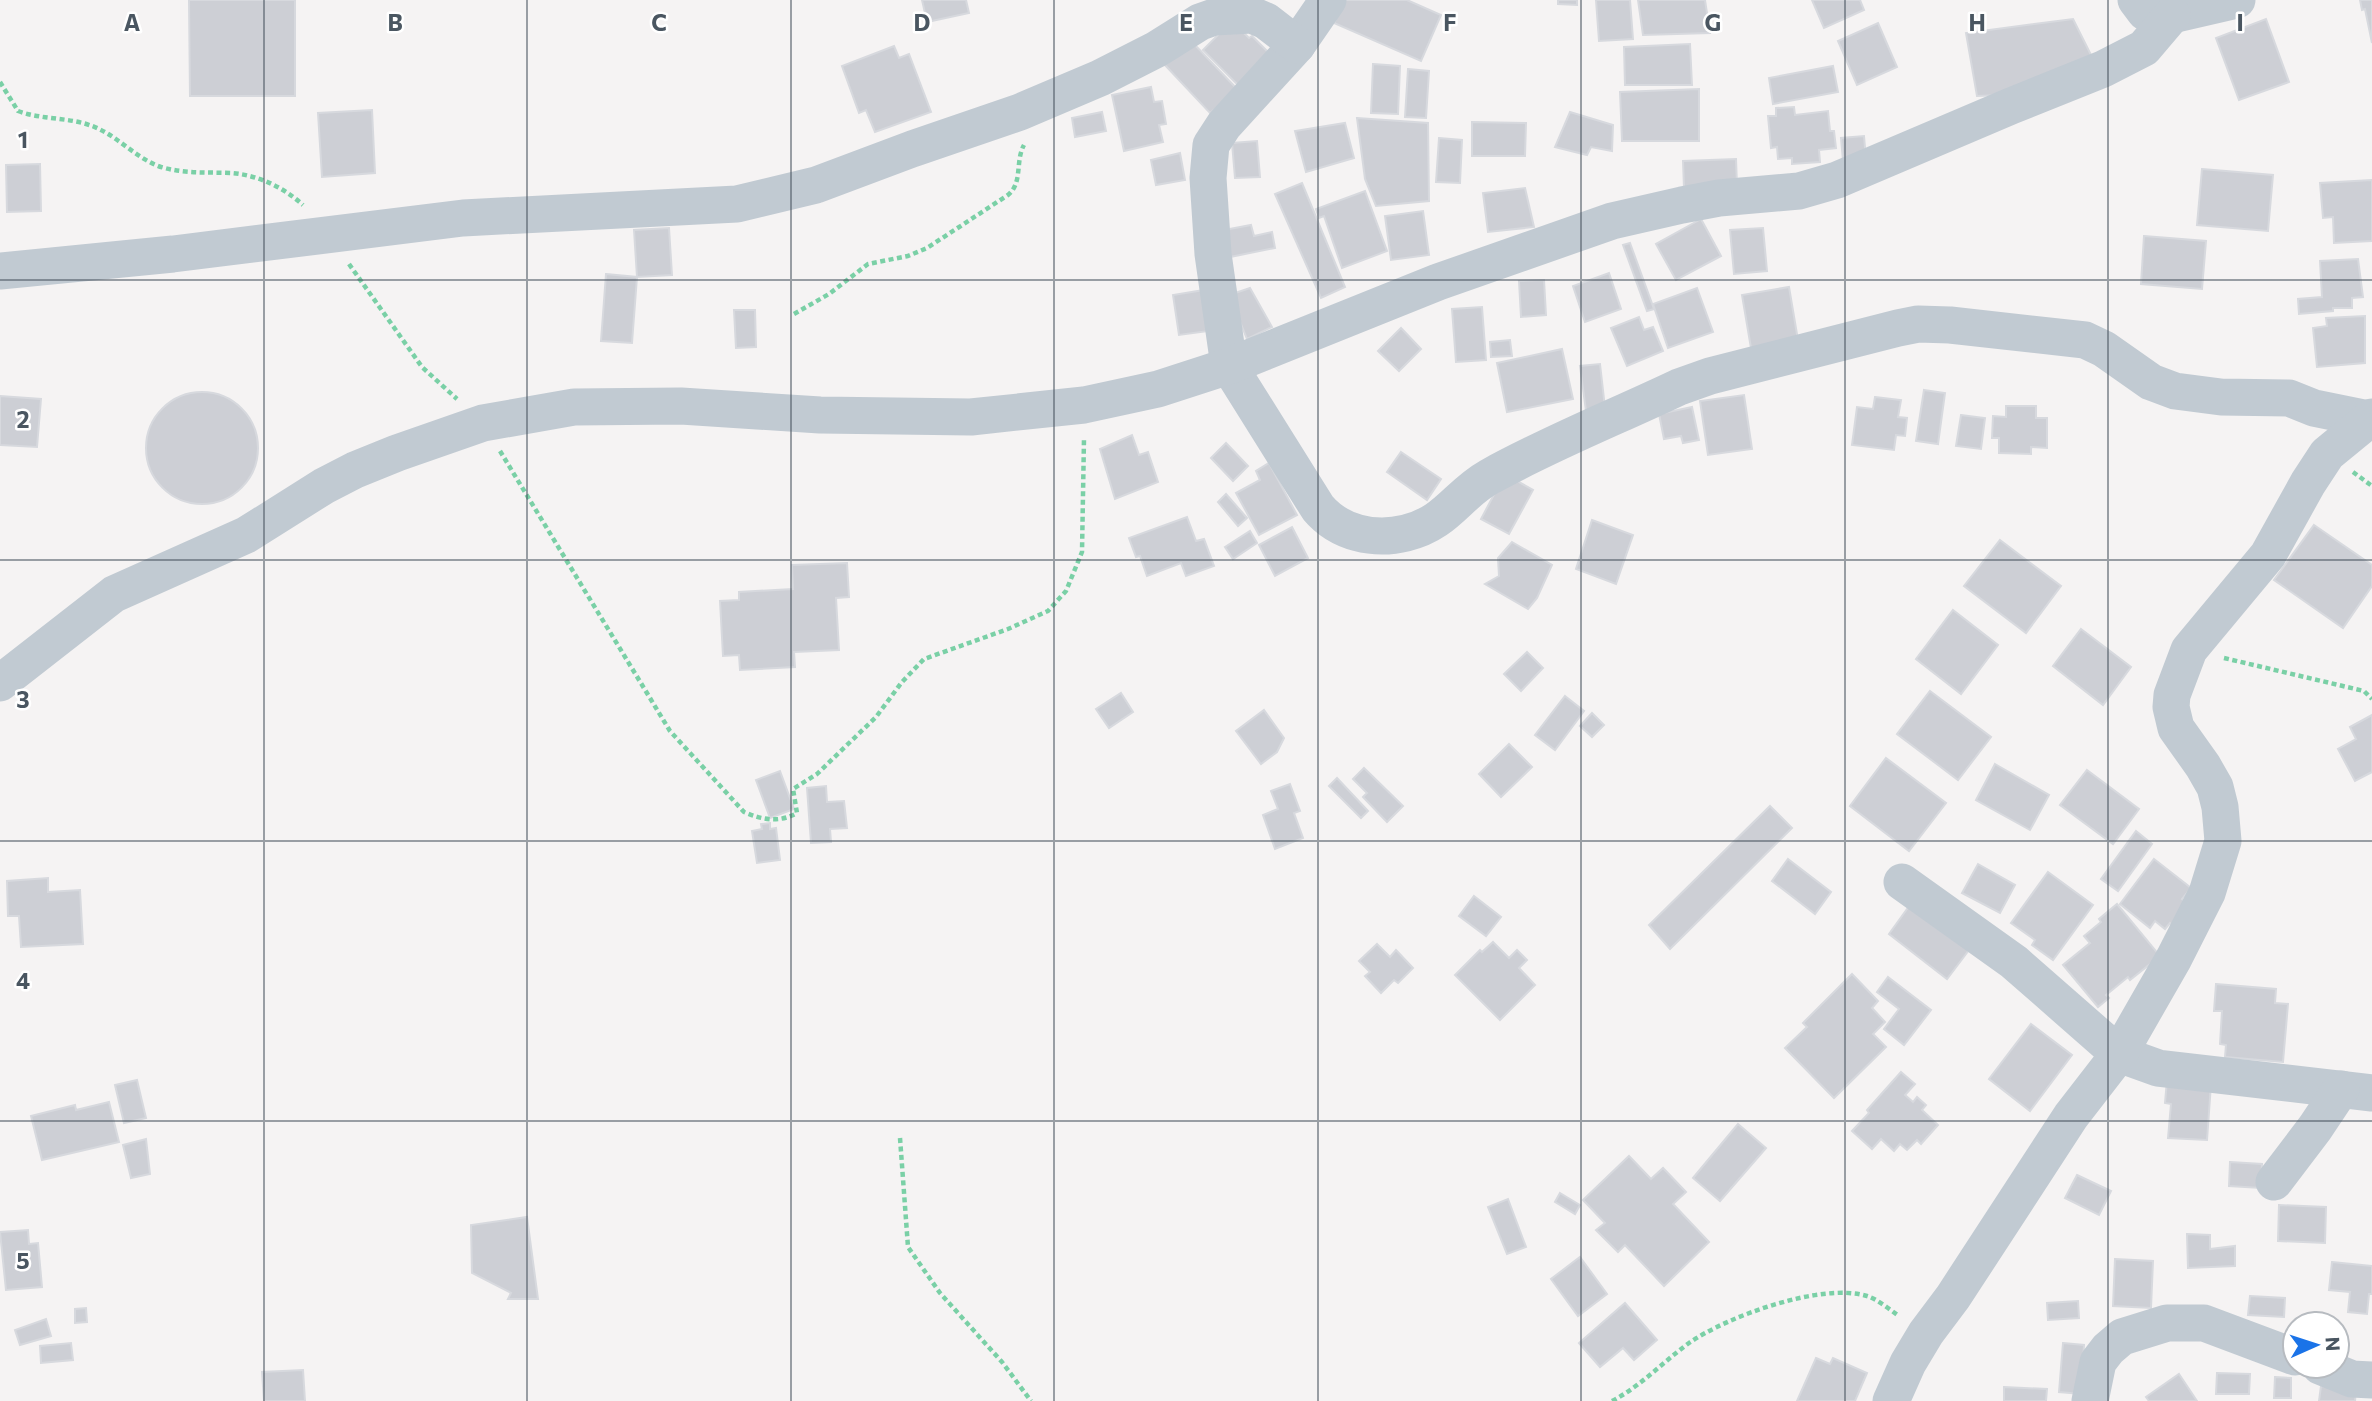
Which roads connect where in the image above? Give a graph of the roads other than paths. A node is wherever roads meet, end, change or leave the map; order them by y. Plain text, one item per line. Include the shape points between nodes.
1 (1328, 0) edge
2 (2136, 0) edge
3 (2237, 0) edge
4 (2172, 15) junction
5 (1297, 45) junction
6 (0, 271) edge
7 (1229, 366) junction
8 (2370, 418) edge
9 (0, 683) edge
10 (1902, 881) dead end
11 (2119, 1055) junction
12 (2357, 1091) edge
13 (2274, 1182) dead end
14 (2281, 1352) edge
15 (2351, 1379) edge
16 (2372, 1380) edge
17 (1891, 1401) edge
18 (2090, 1401) edge

1 - 5 street
2 - 4 street via 2145,12
3 - 4 street
4 - 7 street via 2144,48 2104,69 1837,180 1799,191 1719,198 1612,221 1438,282
5 - 6 street via 1252,15 1214,17 1100,78 1020,112 816,185 737,204 463,218
5 - 7 street via 1224,125 1209,153 1213,254
7 - 8 street via 1326,518 1364,535 1382,536 1421,528 1444,516 1486,478 1679,387 1918,324 2085,340 2151,382 2175,391 2289,398 2314,408
7 - 9 street via 1158,388 1025,413 932,418 681,405 574,407 483,423 355,470 246,535 114,594
8 - 11 street via 2328,454 2268,555 2189,650 2172,695 2172,718 2215,787 2222,841 2207,894
10 - 11 street via 2014,962
11 - 12 street via 2158,1068
11 - 17 street via 2071,1116 1926,1333
12 - 13 street via 2315,1128
14 - 18 street via 2204,1323 2167,1323 2123,1337 2108,1349 2098,1362
15 - 16 street

